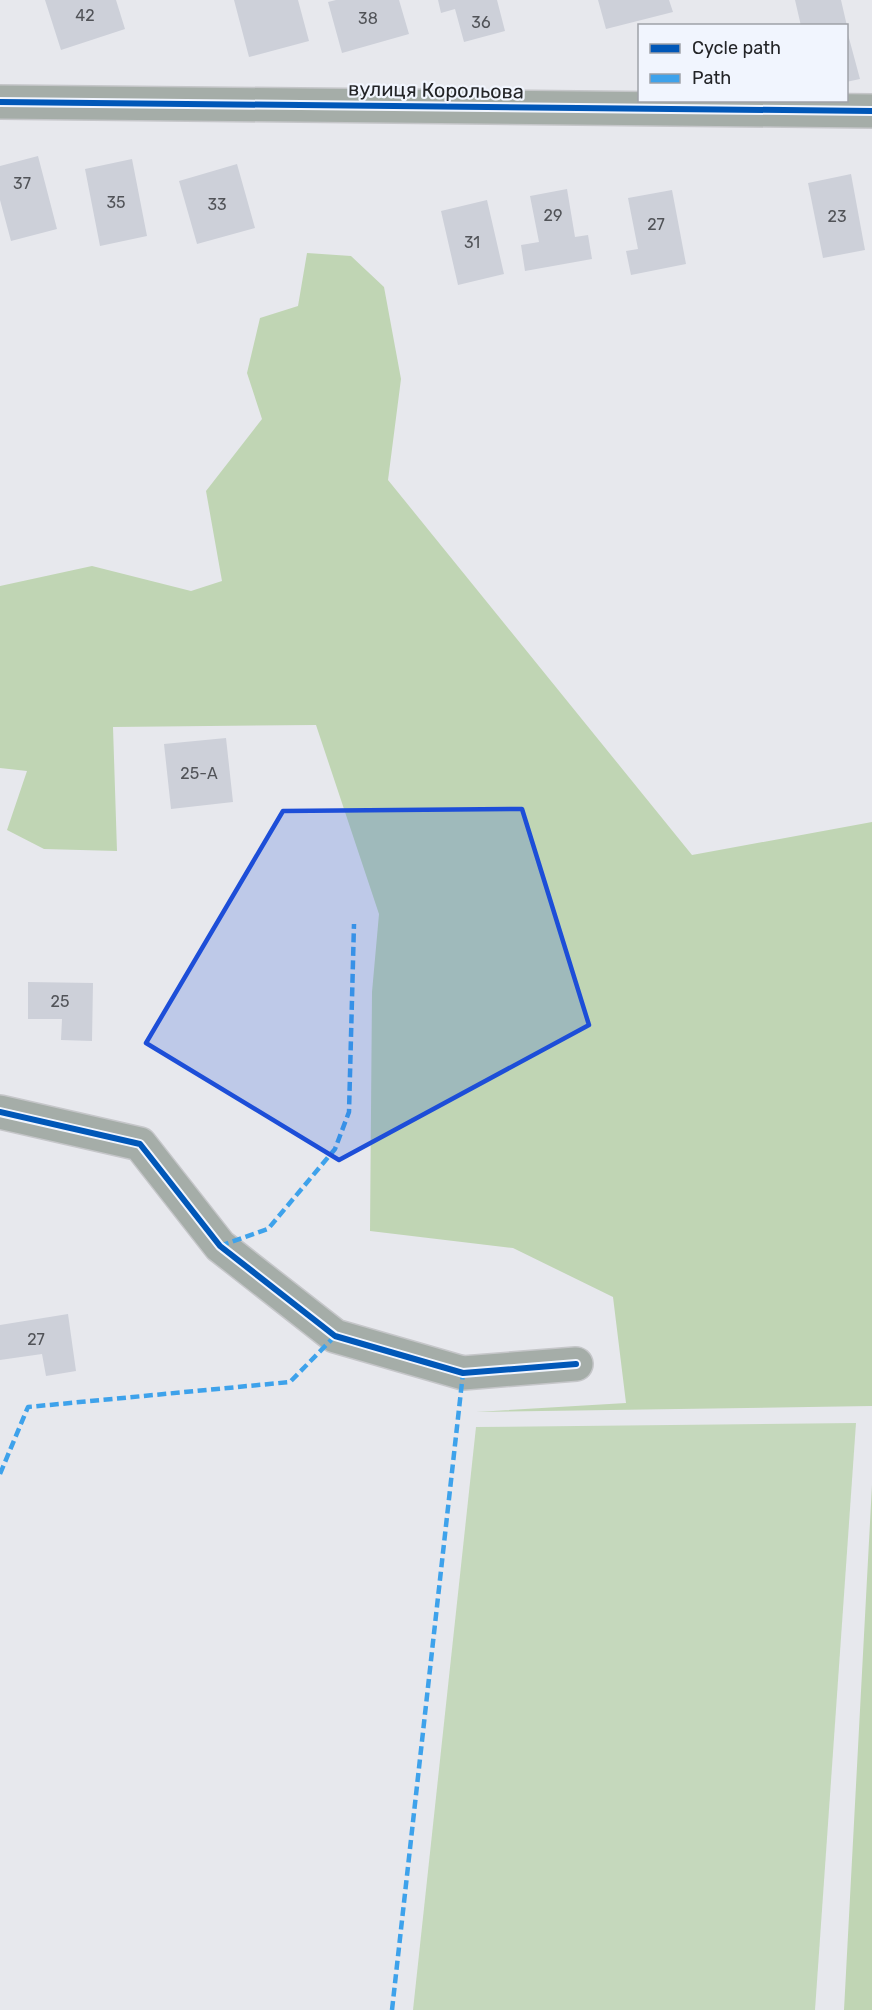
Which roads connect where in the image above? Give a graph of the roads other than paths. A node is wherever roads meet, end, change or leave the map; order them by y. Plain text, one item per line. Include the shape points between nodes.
1 (0, 102) edge
2 (872, 111) edge
3 (0, 1112) edge
4 (576, 1364) dead end

1 - 2 street, вулиця Корольова
3 - 4 street via 140,1144 220,1246 335,1336 463,1373

